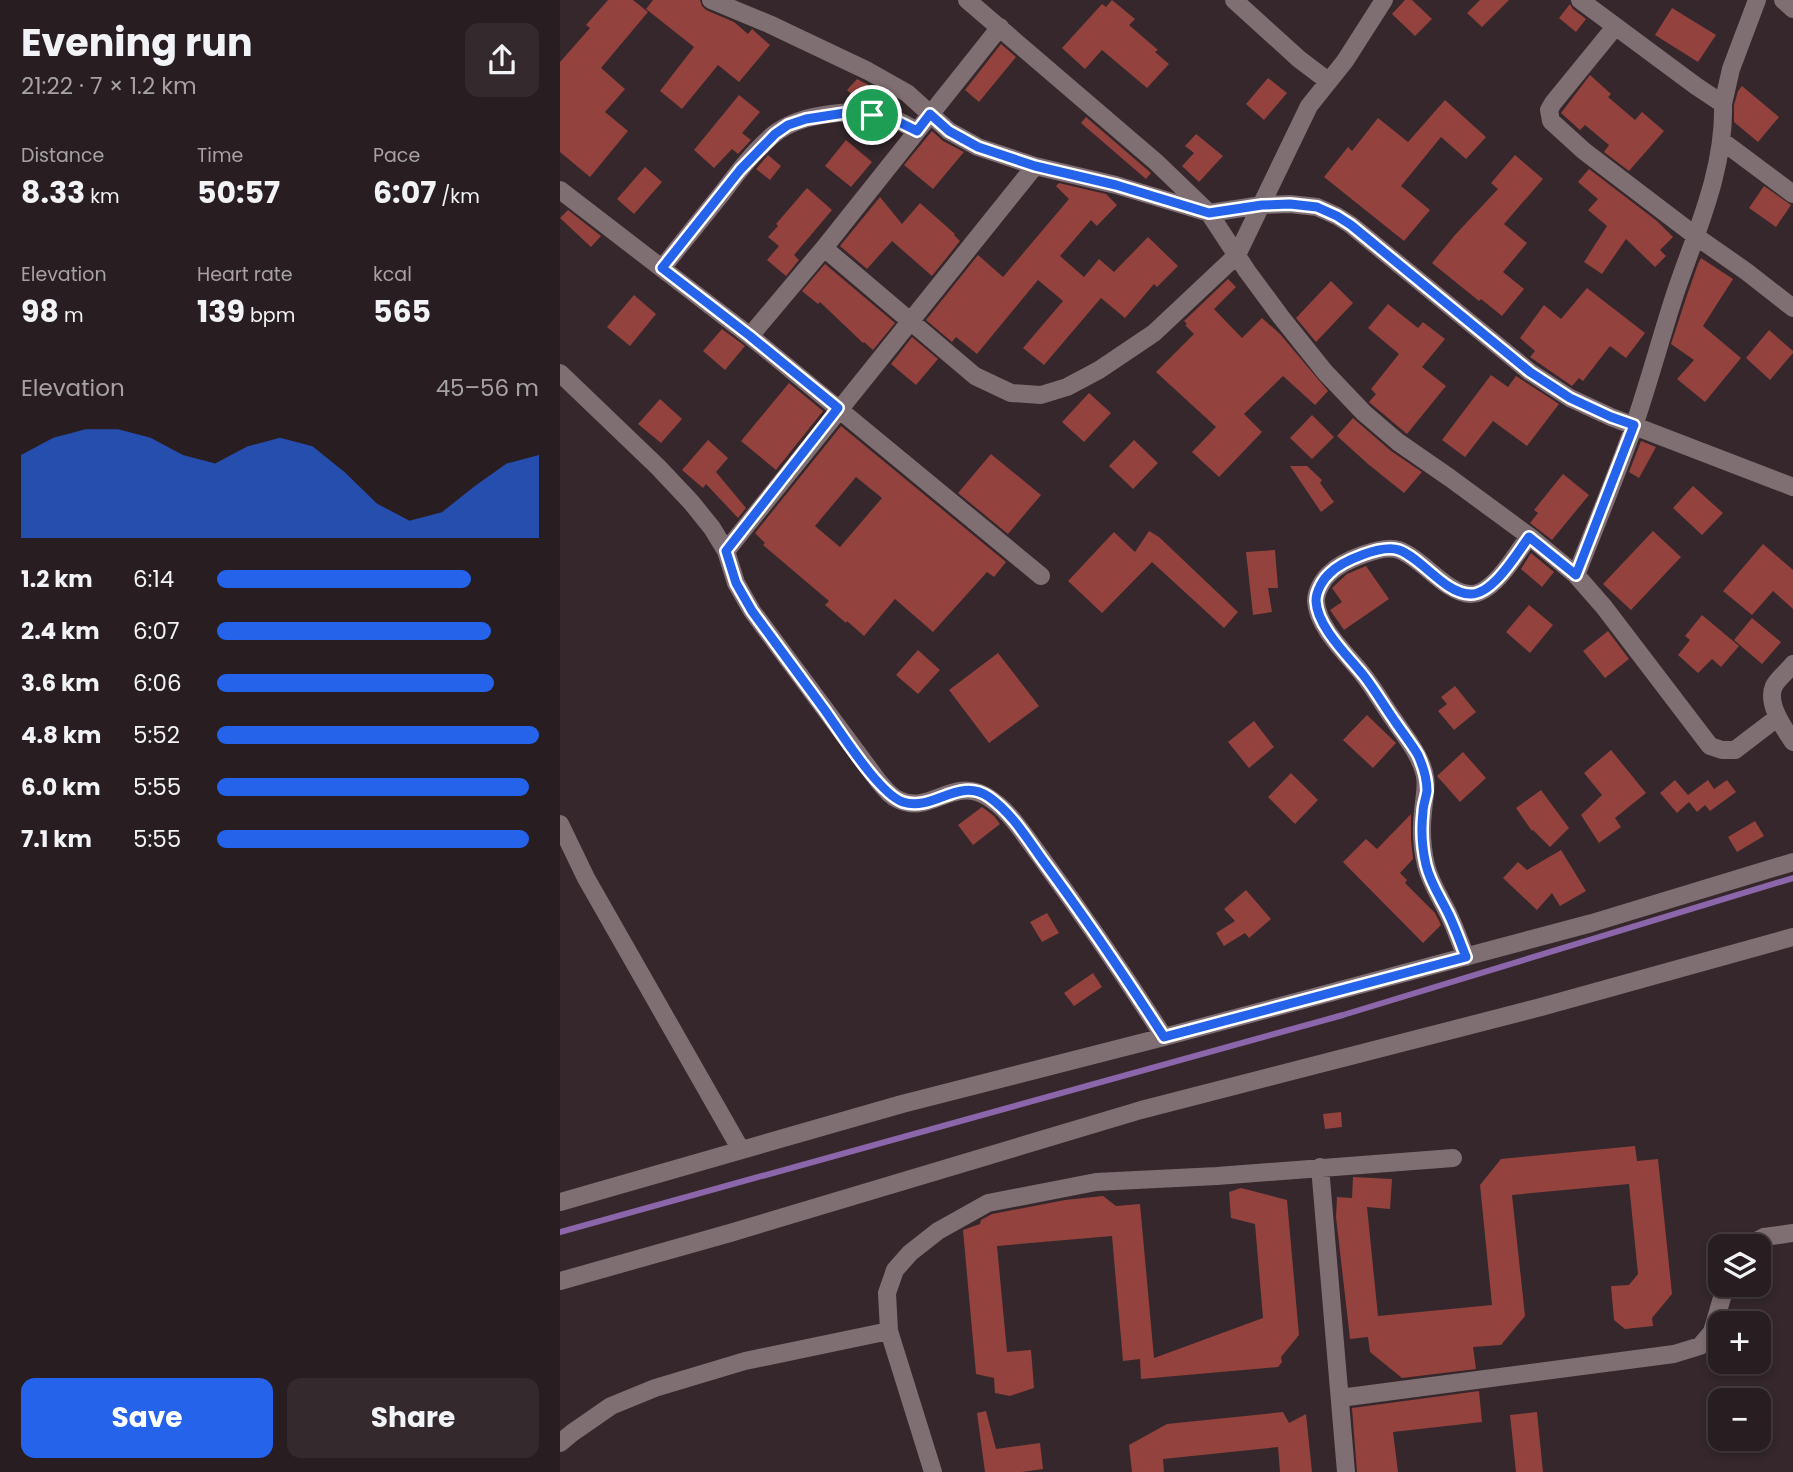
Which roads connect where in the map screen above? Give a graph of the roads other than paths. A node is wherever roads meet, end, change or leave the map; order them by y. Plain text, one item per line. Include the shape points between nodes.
1 (711, 0) edge
2 (967, 0) edge
3 (1234, 0) edge
4 (1384, 0) edge
5 (1580, 0) edge
6 (1757, 0) edge
7 (1783, 0) edge
8 (1793, 9) edge
9 (1000, 27) junction
10 (1615, 27) junction
11 (1328, 82) junction
12 (1723, 104) junction
13 (930, 114) junction
14 (917, 131) junction
15 (1722, 141) junction
16 (1035, 166) junction
17 (560, 190) edge
18 (1793, 194) edge
19 (1262, 205) junction
20 (1209, 213) junction
21 (1697, 237) junction
22 (824, 248) junction
23 (1237, 255) junction
24 (662, 268) junction
25 (1793, 307) edge
26 (910, 320) junction
27 (750, 336) junction
28 (560, 373) edge
29 (838, 408) junction
30 (1634, 425) junction
31 (1793, 487) edge
32 (1529, 537) junction
33 (726, 551) junction
34 (1576, 575) junction
35 (1041, 576) dead end
36 (1793, 664) edge
37 (1777, 718) junction
38 (1793, 742) edge
39 (560, 824) edge
40 (1793, 862) edge
41 (1793, 937) edge
42 (1466, 957) junction
43 (1164, 1037) junction
44 (741, 1150) junction
45 (1453, 1158) dead end
46 (1320, 1167) junction
47 (560, 1202) edge
48 (1793, 1233) edge
49 (1771, 1236) edge
50 (560, 1281) edge
51 (1722, 1297) edge
52 (889, 1331) junction
53 (1340, 1398) junction
54 (560, 1443) edge
55 (933, 1472) edge
56 (1346, 1472) edge

1 - 13 street via 868,71 907,93
2 - 9 street
3 - 11 street
4 - 11 street
5 - 10 street
6 - 12 street
7 - 8 street
9 - 13 street
9 - 20 street
10 - 12 street
10 - 21 street via 1553,103 1551,121
11 - 19 street via 1309,106
12 - 15 street
13 - 14 street
13 - 16 street via 978,147
14 - 22 street
14 - 24 street via 891,118 845,113 788,125 740,170
15 - 18 street
15 - 21 street
16 - 20 street
16 - 26 street
17 - 24 street
19 - 20 street
19 - 23 street
19 - 30 street via 1317,207 1337,216 1530,372 1570,398
20 - 23 street
21 - 25 street
21 - 30 street
22 - 26 street
22 - 27 street
23 - 26 street via 1154,333 1099,370 1041,395 1010,393 975,376
23 - 32 street via 1325,372 1364,413
24 - 27 street
26 - 29 street
27 - 29 street
28 - 33 street via 658,467 712,528
29 - 33 street
29 - 35 street
30 - 31 street
30 - 34 street
32 - 34 street
32 - 42 street via 1503,573 1483,591 1470,594 1454,589 1397,549 1357,557 1330,572 1316,601 1331,637 1364,676 1425,772 1422,836 1426,864
33 - 43 street via 736,583 752,611 879,782 899,801 927,802 962,789 988,797 1003,810 1063,887
34 - 37 street via 1710,746 1735,750
36 - 37 street via 1774,687
37 - 38 street
39 - 44 street
40 - 42 street
41 - 50 street via 1141,1110
42 - 43 street
43 - 44 street
44 - 47 street
45 - 46 street
46 - 52 street via 1096,1182 988,1203 938,1231 895,1270 887,1293
46 - 53 street
48 - 49 street
51 - 53 street via 1712,1332 1700,1346 1674,1354
52 - 54 street via 746,1361 655,1388 611,1406
52 - 55 street
53 - 56 street

